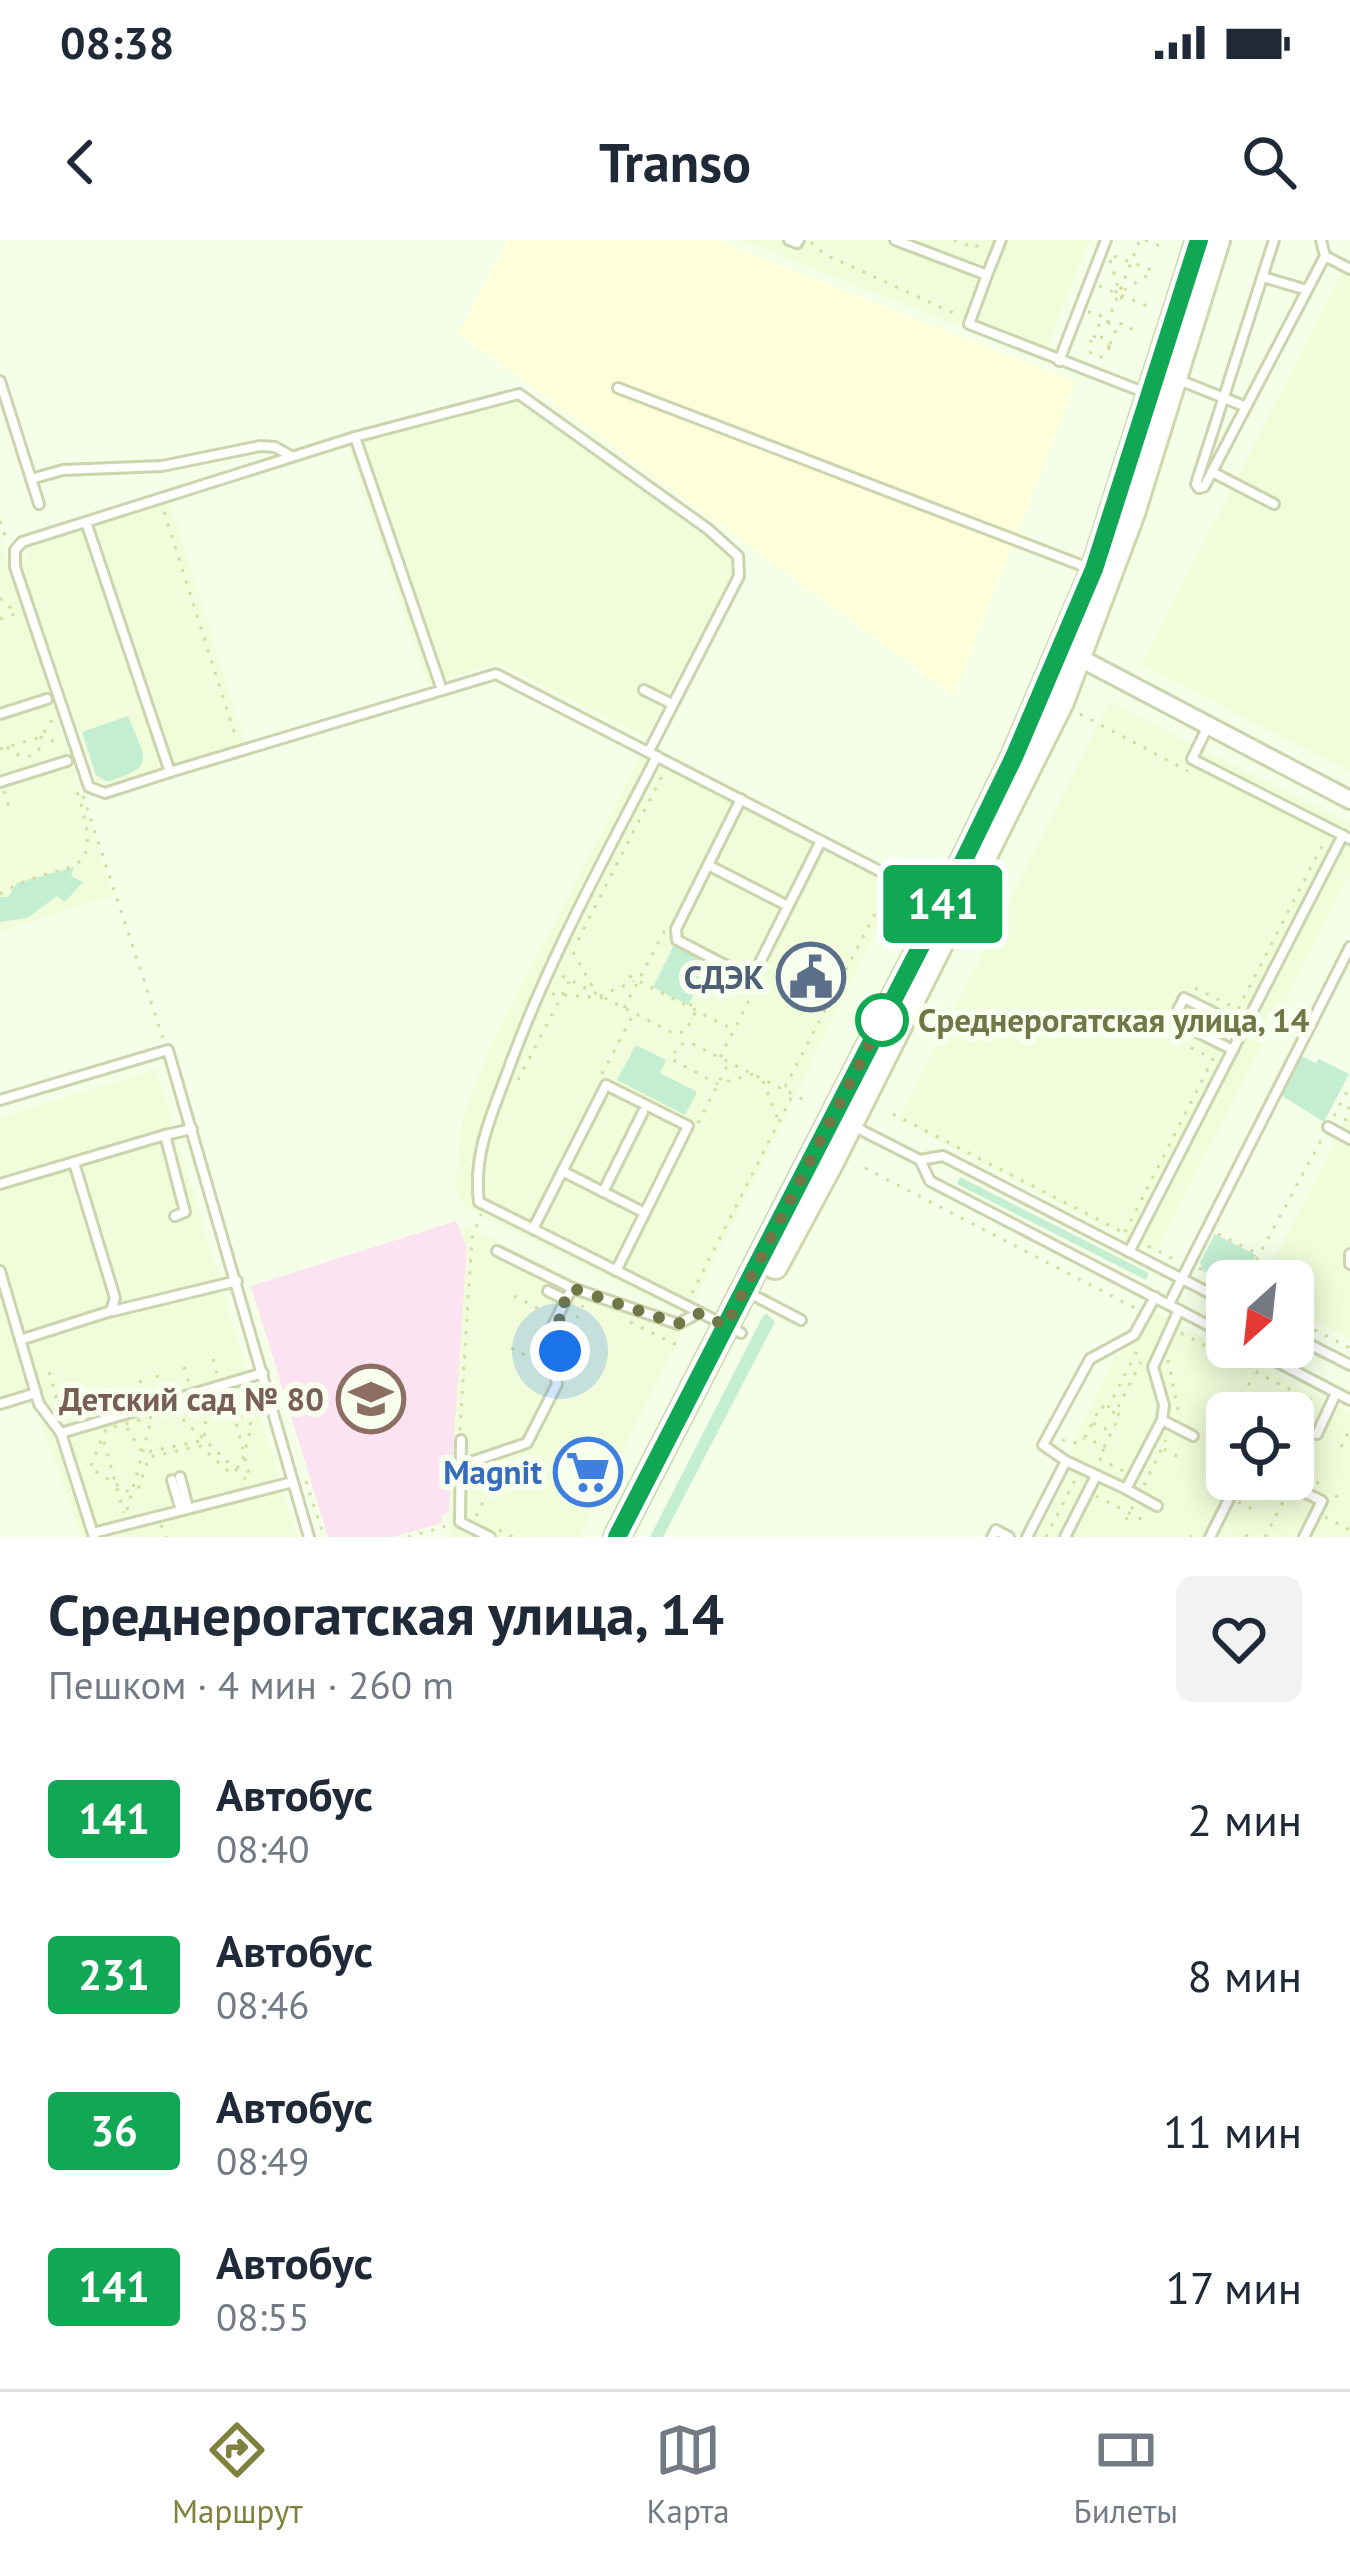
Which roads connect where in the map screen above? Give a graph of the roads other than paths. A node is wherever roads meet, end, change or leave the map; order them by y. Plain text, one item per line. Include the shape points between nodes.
1 (789, 240) edge
2 (799, 240) edge
3 (895, 240) edge
4 (1001, 240) edge
5 (1106, 240) edge
6 (1274, 240) edge
7 (1321, 240) edge
8 (1204, 242) edge
9 (1325, 256) junction
10 (1350, 269) edge
11 (987, 275) junction
12 (1263, 277) junction
13 (1306, 290) junction
14 (1059, 361) junction
15 (0, 381) edge
16 (1163, 387) junction
17 (618, 388) dead end
18 (1226, 398) junction
19 (1244, 406) junction
20 (355, 437) junction
21 (292, 457) junction
22 (1212, 472) junction
23 (31, 479) junction
24 (39, 504) dead end
25 (1274, 504) dead end
26 (86, 522) junction
27 (1102, 573) junction
28 (1078, 657) junction
29 (442, 690) junction
30 (644, 690) dead end
31 (47, 699) dead end
32 (672, 704) junction
33 (0, 714) edge
34 (1208, 726) junction
35 (653, 754) junction
36 (67, 761) road end
37 (170, 772) junction
38 (0, 782) edge
39 (741, 800) junction
40 (1350, 800) edge
41 (778, 819) junction
42 (771, 833) dead end
43 (1347, 837) edge
44 (821, 841) junction
45 (708, 865) junction
46 (788, 906) junction
47 (951, 907) junction
48 (1350, 947) edge
49 (1244, 1028) junction
50 (1233, 1050) junction
51 (0, 1100) edge
52 (643, 1112) dead end
53 (850, 1125) junction
54 (1328, 1127) road end
55 (192, 1129) junction
56 (165, 1135) junction
57 (1350, 1138) edge
58 (920, 1160) junction
59 (74, 1162) junction
60 (562, 1171) junction
61 (0, 1184) edge
62 (603, 1192) junction
63 (645, 1213) junction
64 (175, 1216) dead end
65 (533, 1229) junction
66 (497, 1251) dead end
67 (1129, 1252) junction
68 (1350, 1254) edge
69 (1350, 1264) edge
70 (616, 1270) junction
71 (0, 1271) edge
72 (1181, 1279) junction
73 (237, 1281) junction
74 (572, 1288) junction
75 (548, 1291) dead end
76 (1206, 1292) edge
77 (752, 1294) junction
78 (1155, 1297) junction
79 (566, 1300) junction
80 (1169, 1304) junction
81 (1179, 1310) junction
82 (112, 1311) junction
83 (700, 1313) junction
84 (801, 1319) dead end
85 (1206, 1324) edge
86 (733, 1329) junction
87 (20, 1340) junction
88 (1314, 1347) edge
89 (1350, 1365) edge
90 (1289, 1368) edge
91 (263, 1373) junction
92 (36, 1393) junction
93 (1336, 1393) junction
94 (1350, 1400) edge
95 (0, 1404) edge
96 (1162, 1420) junction
97 (61, 1433) junction
98 (1316, 1434) dead end
99 (1193, 1436) dead end
100 (461, 1440) road end
101 (1066, 1461) junction
102 (462, 1465) junction
103 (1096, 1476) junction
104 (176, 1478) dead end
105 (293, 1482) junction
106 (1126, 1490) junction
107 (1314, 1497) edge
108 (1229, 1500) edge
109 (1157, 1506) dead end
110 (184, 1509) junction
111 (492, 1532) edge
112 (94, 1535) edge
113 (309, 1537) edge
114 (617, 1537) edge
115 (636, 1537) edge
116 (992, 1537) edge
117 (1010, 1537) edge
118 (1027, 1537) edge
119 (1065, 1537) edge
120 (1210, 1537) edge
121 (1304, 1537) edge

1 - 2 lane
3 - 11 lane
4 - 11 lane
5 - 14 lane
6 - 12 lane
7 - 9 lane
8 - 16 street
9 - 10 lane
9 - 13 lane
11 - 14 lane via 969,324
12 - 13 lane
12 - 18 lane
13 - 19 lane
14 - 16 lane
15 - 23 lane
16 - 18 lane
16 - 27 street
17 - 27 lane
18 - 19 lane
18 - 22 lane via 1199,488
19 - 22 lane
20 - 21 lane
20 - 29 lane
20 - 32 lane via 519,394 708,530 738,556 739,576
21 - 23 lane via 260,446
21 - 26 lane
22 - 25 lane
23 - 24 lane
26 - 37 lane
26 - 37 lane via 22,542 10,568 89,787 105,793
27 - 28 street
27 - 47 street
28 - 34 street
28 - 47 street via 1055,716
29 - 35 lane via 496,674
29 - 37 lane
30 - 32 lane
31 - 33 lane
32 - 35 lane
34 - 40 street
34 - 43 lane via 1192,759
35 - 39 lane
35 - 65 lane via 536,993 484,1136 479,1202
36 - 38 lane
39 - 41 lane
39 - 45 lane
41 - 42 lane
41 - 44 lane
43 - 49 lane
44 - 46 lane
44 - 47 lane
45 - 46 lane
45 - 46 lane via 675,936 714,959 751,975
47 - 53 street
47 - 77 street
48 - 72 lane
49 - 50 lane
49 - 50 lane via 1184,998 1173,1020
50 - 67 lane
51 - 55 lane via 168,1050
52 - 62 lane
53 - 58 lane
53 - 77 street
54 - 57 lane
55 - 56 lane
55 - 73 lane
56 - 59 lane
56 - 64 lane via 185,1212
58 - 67 lane via 943,1156
58 - 78 lane via 931,1181
59 - 61 lane
59 - 82 lane via 116,1298
60 - 62 lane
60 - 63 lane via 605,1085 688,1126
60 - 65 lane
62 - 63 lane
63 - 70 lane
65 - 70 lane
66 - 74 lane
67 - 72 lane
68 - 69 lane
70 - 83 lane
71 - 87 lane
72 - 76 lane
72 - 80 lane
73 - 82 lane
73 - 91 lane
74 - 79 lane
74 - 83 lane via 678,1324
75 - 79 lane
77 - 84 lane
77 - 86 street
78 - 80 lane
78 - 101 lane via 1135,1335 1090,1359 1049,1433 1043,1445
79 - 102 lane via 546,1339 557,1384 527,1443
80 - 81 lane
81 - 85 lane
81 - 96 lane via 1154,1367
82 - 87 lane
83 - 86 lane
86 - 114 street
86 - 115 street
87 - 92 lane
88 - 89 lane
90 - 93 lane
91 - 97 lane
91 - 105 lane
92 - 95 lane
92 - 97 lane
93 - 94 lane
93 - 98 lane
96 - 99 lane
96 - 106 lane
97 - 112 lane
100 - 102 lane
101 - 103 lane
101 - 118 lane
102 - 111 lane via 460,1522
103 - 106 lane
103 - 119 lane
104 - 110 lane
105 - 110 lane
105 - 113 lane
106 - 109 lane
107 - 121 lane via 1322,1501
108 - 120 lane
110 - 112 lane
116 - 117 lane via 996,1530

